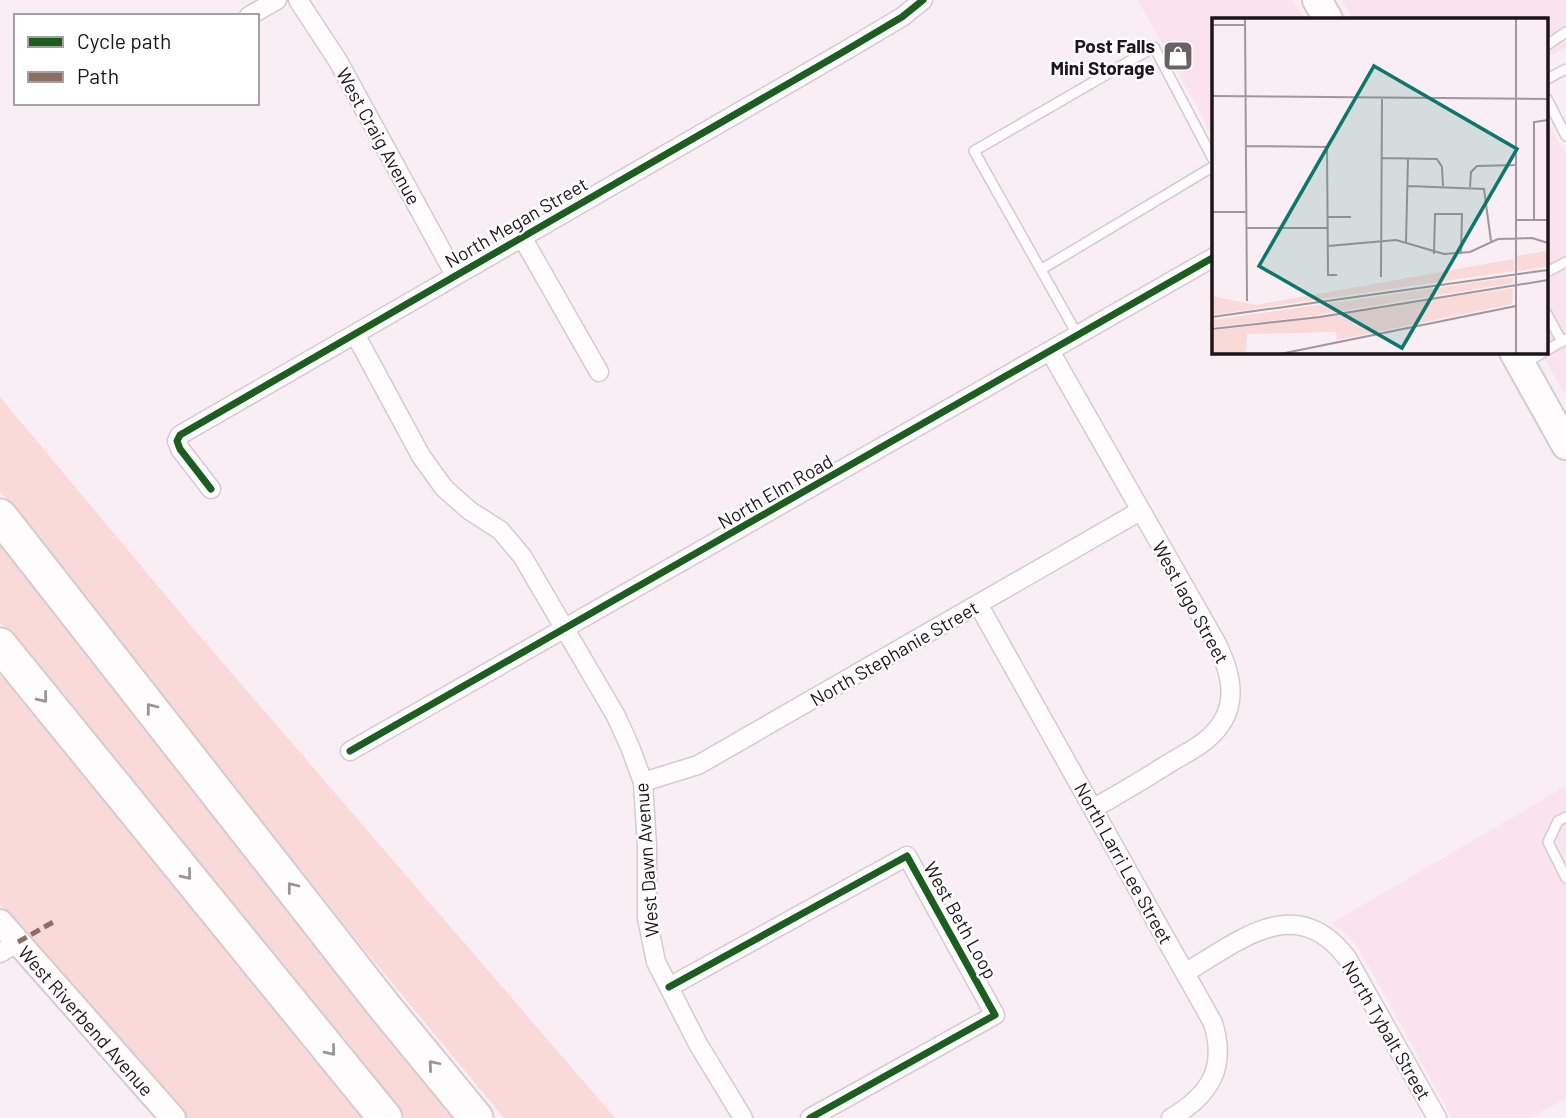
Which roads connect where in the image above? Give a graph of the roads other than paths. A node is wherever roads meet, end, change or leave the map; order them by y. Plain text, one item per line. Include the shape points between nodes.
1 (277, 0) edge
2 (298, 0) edge
3 (923, 0) edge
4 (1317, 0) edge
5 (252, 14) edge
6 (1327, 18) edge
7 (1566, 32) edge
8 (1548, 44) edge
9 (1566, 69) edge
10 (1548, 78) edge
11 (1548, 101) edge
12 (1566, 136) edge
13 (1212, 160) edge
14 (1212, 165) edge
15 (522, 237) junction
16 (1212, 258) edge
17 (1566, 262) edge
18 (1042, 269) junction
19 (1548, 271) edge
20 (455, 275) junction
21 (1548, 316) edge
22 (355, 334) junction
23 (1077, 334) junction
24 (1564, 340) edge
25 (1548, 348) edge
26 (1050, 351) junction
27 (1532, 355) edge
28 (598, 372) dead end
29 (1566, 444) edge
30 (211, 489) dead end
31 (1140, 511) junction
32 (0, 516) edge
33 (978, 604) junction
34 (564, 628) junction
35 (0, 645) edge
36 (350, 751) dead end
37 (643, 782) junction
38 (1094, 808) junction
39 (1566, 817) edge
40 (1566, 878) edge
41 (0, 922) edge
42 (9, 947) edge
43 (1185, 973) junction
44 (668, 987) junction
45 (173, 1118) edge
46 (385, 1118) edge
47 (476, 1118) edge
48 (743, 1118) edge
49 (810, 1118) edge
50 (1171, 1118) edge
51 (1437, 1118) edge

1 - 5 street
2 - 20 street, West Craig Avenue via 338,61
3 - 15 street, North Megan Street via 855,45
4 - 6 main road
7 - 8 lane
9 - 10 lane
11 - 12 lane
13 - 18 lane via 1154,47 974,151
14 - 18 lane
15 - 20 street, North Megan Street
15 - 28 street
16 - 23 street, North Elm Road
17 - 19 lane
18 - 23 lane
20 - 22 street, North Megan Street
21 - 24 lane
22 - 30 street, North Megan Street via 180,435 180,449
22 - 34 street, West Dawn Avenue via 421,456 444,488 500,530 522,556
23 - 26 street, North Elm Road
24 - 25 lane
26 - 31 street, West Iago Street
26 - 34 street, North Elm Road
27 - 29 main road
31 - 33 street, North Stephanie Street
31 - 38 street, West Iago Street via 1227,664 1231,698 1206,741
47 -> 32 highway
33 - 37 street, North Stephanie Street via 698,765
33 - 38 street, North Larri Lee Street
34 - 36 street, North Elm Road
34 - 37 street, West Dawn Avenue via 616,716
35 -> 46 highway
37 - 44 street, West Dawn Avenue via 647,918 656,962
38 - 43 street, North Larri Lee Street
39 - 40 lane via 1558,821 1548,842
41 - 42 street, West Riverbend Avenue
42 - 45 street, West Riverbend Avenue
43 - 50 street, North Larri Lee Street via 1213,1023 1219,1056 1217,1069 1200,1097
43 - 51 street, North Tybalt Street via 1270,926 1301,925 1329,937 1347,958
44 - 48 street, West Dawn Avenue
44 - 49 street, West Beth Loop via 907,856 995,1015

